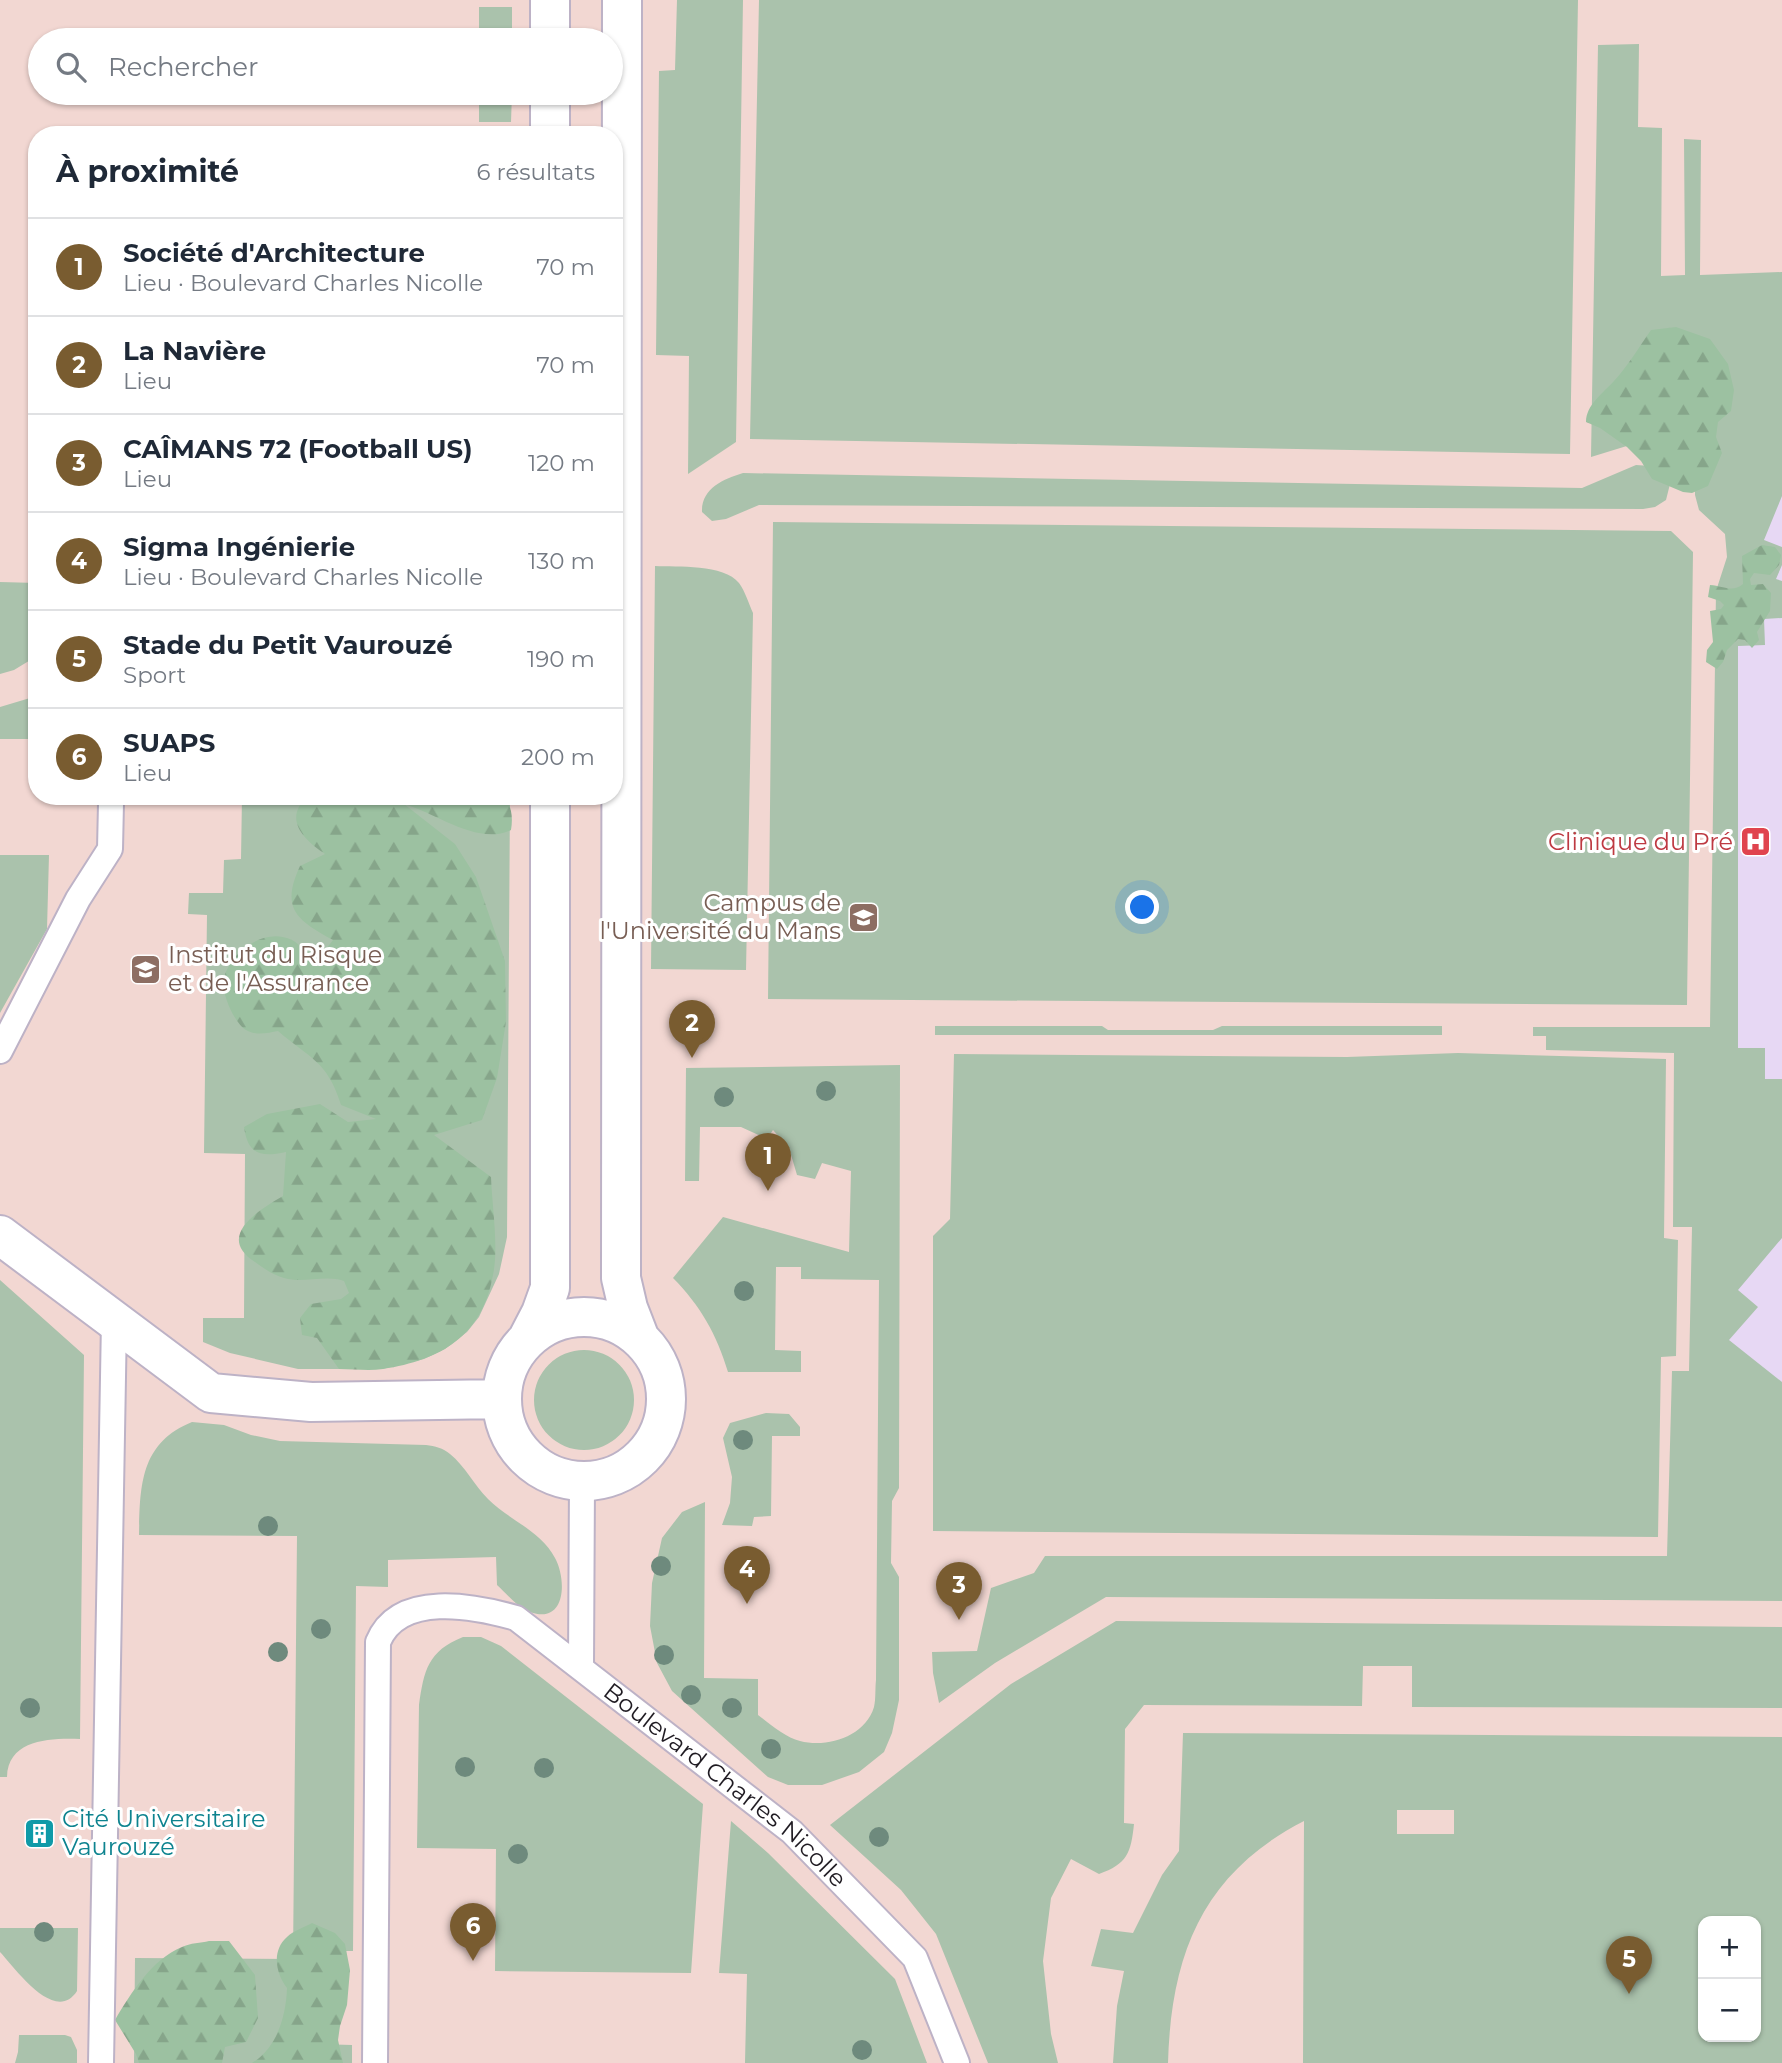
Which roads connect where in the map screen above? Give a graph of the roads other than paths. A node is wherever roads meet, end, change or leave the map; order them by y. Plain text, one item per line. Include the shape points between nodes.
1 (550, 0) edge
2 (622, 0) edge
3 (550, 28) edge
4 (622, 28) edge
5 (550, 105) edge
6 (622, 105) edge
7 (550, 126) edge
8 (622, 126) edge
9 (111, 805) edge
10 (550, 805) edge
11 (621, 805) edge
12 (0, 1051) edge
13 (0, 1236) edge
14 (114, 1320) junction
15 (640, 1339) junction
16 (527, 1340) junction
17 (502, 1399) junction
18 (582, 1482) junction
19 (581, 1667) junction
20 (101, 2063) edge
21 (375, 2063) edge
22 (957, 2063) edge

1 - 3 street
2 - 4 street
5 - 7 street
6 - 8 street
9 - 12 lane via 110,849 78,899
10 - 16 street via 550,1288
11 - 15 street via 621,1278
13 - 14 street
14 - 17 street via 211,1393 311,1402
14 - 20 lane
15 - 16 street via 613,1322 582,1317 550,1325
15 - 18 street via 662,1371 664,1421 651,1448 631,1468
16 - 17 street via 506,1371
17 - 18 street via 514,1443 530,1462 550,1474
18 - 19 lane, Boulevard Charles Nicolle
19 - 21 lane via 516,1618 479,1608 422,1609 398,1617 383,1629 377,1655
19 - 22 lane, Boulevard Charles Nicolle via 792,1832 915,1958

